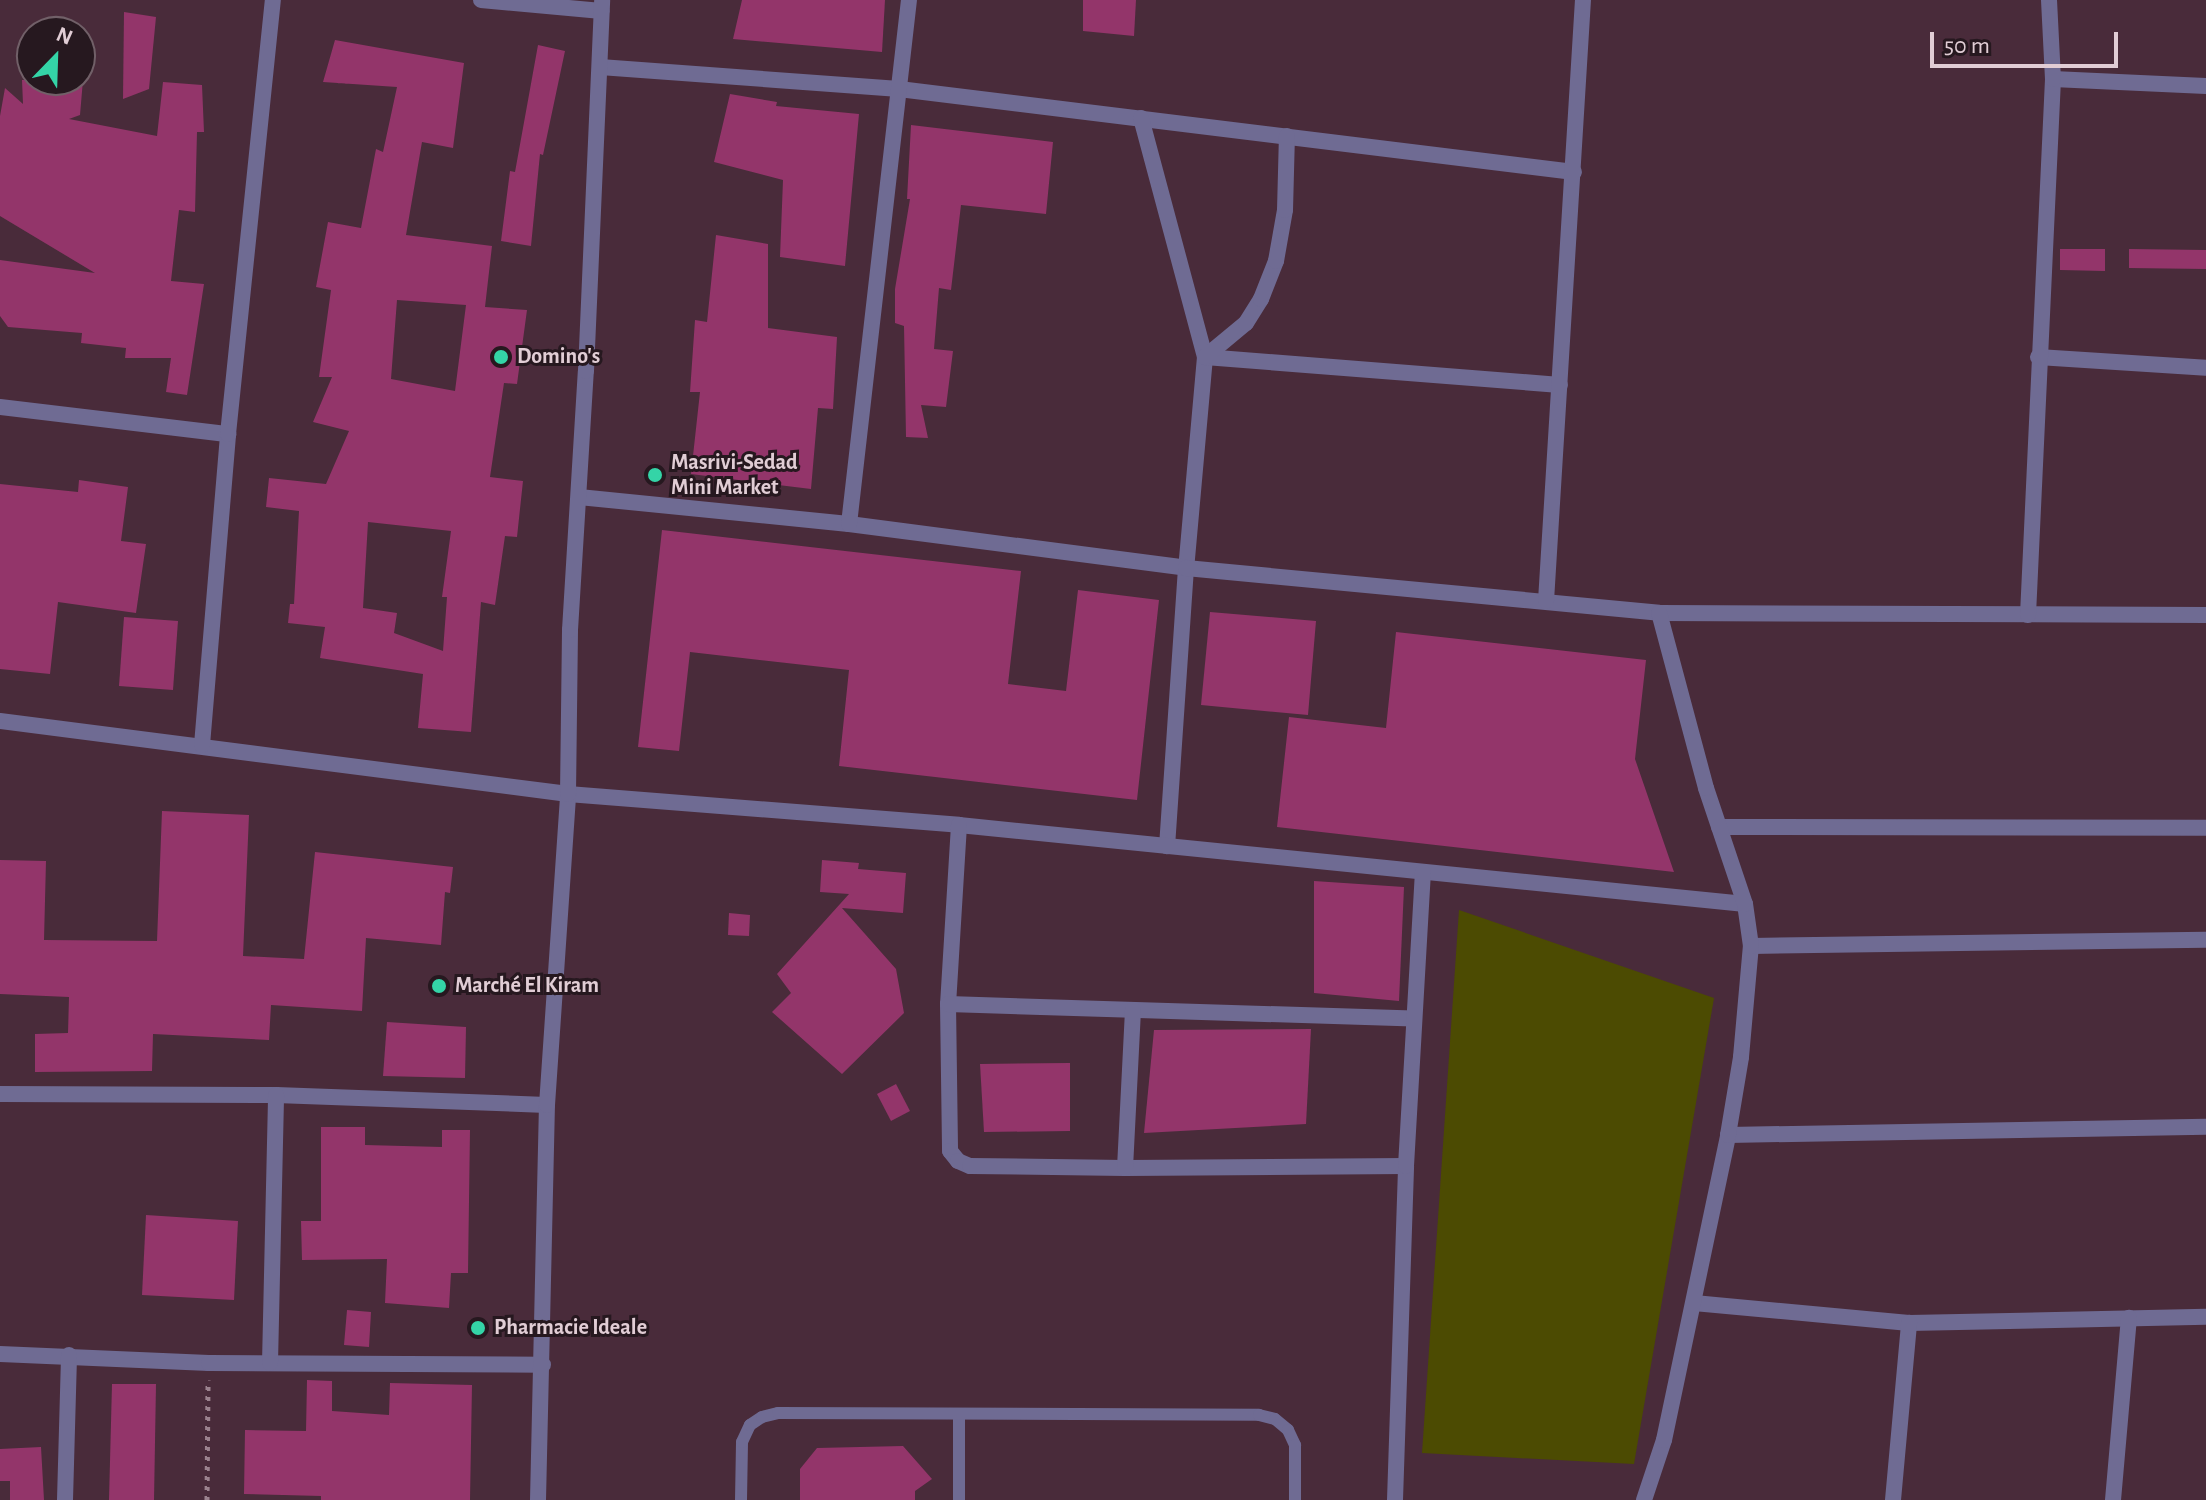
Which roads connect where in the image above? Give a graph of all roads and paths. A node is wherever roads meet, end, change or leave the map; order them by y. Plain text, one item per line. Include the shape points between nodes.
1 (273, 0) edge
2 (481, 0) edge
3 (909, 0) edge
4 (1583, 0) edge
5 (2049, 0) edge
6 (602, 6) edge
7 (600, 67) junction
8 (2053, 79) junction
9 (2206, 86) edge
10 (899, 89) junction
11 (1141, 118) junction
12 (1287, 136) junction
13 (1574, 172) junction
14 (1205, 357) junction
15 (2038, 357) junction
16 (2206, 368) edge
17 (1560, 385) junction
18 (0, 407) edge
19 (228, 434) junction
20 (579, 497) junction
21 (849, 524) junction
22 (1186, 568) junction
23 (1546, 601) junction
24 (1659, 613) junction
25 (2028, 615) junction
26 (2206, 615) edge
27 (0, 721) edge
28 (202, 745) junction
29 (568, 794) junction
30 (959, 825) junction
31 (1719, 827) junction
32 (2206, 828) edge
33 (1167, 846) junction
34 (1423, 872) junction
35 (1745, 904) junction
36 (2206, 940) edge
37 (1751, 946) junction
38 (948, 1004) junction
39 (1133, 1010) junction
40 (1413, 1019) junction
41 (0, 1094) edge
42 (276, 1095) junction
43 (547, 1105) junction
44 (2206, 1127) edge
45 (1728, 1135) junction
46 (1406, 1166) junction
47 (1125, 1168) junction
48 (1694, 1303) junction
49 (2206, 1317) edge
50 (2129, 1318) junction
51 (1909, 1323) junction
52 (0, 1354) edge
53 (69, 1355) junction
54 (209, 1363) junction
55 (270, 1363) junction
56 (543, 1365) junction
57 (959, 1416) junction
58 (65, 1500) edge
59 (207, 1500) edge
60 (538, 1500) edge
61 (741, 1500) edge
62 (959, 1500) edge
63 (1295, 1500) edge
64 (1395, 1500) edge
65 (1644, 1500) edge
66 (1893, 1500) edge
67 (2113, 1500) edge

1 - 19 street
2 - 6 street
3 - 10 street
4 - 13 street
5 - 8 street
6 - 7 street
7 - 10 street
7 - 20 street
8 - 9 street
8 - 15 street
10 - 11 street
10 - 21 street
11 - 12 street
11 - 14 street
12 - 13 street
12 - 14 street via 1285,210 1276,261 1246,323
13 - 17 street
14 - 17 street
14 - 22 street
15 - 16 street
15 - 25 street
17 - 23 street
18 - 19 street
19 - 28 street
20 - 21 street
20 - 29 street via 570,630
21 - 22 street
22 - 23 street
22 - 33 street
23 - 24 street
24 - 25 street
24 - 31 street
25 - 26 street
27 - 28 street
28 - 29 street
29 - 30 street
29 - 43 street
30 - 33 street
30 - 38 street
31 - 32 street
31 - 35 street
33 - 34 street
34 - 35 street
34 - 40 street
35 - 37 street
36 - 37 street
37 - 45 street
38 - 39 street
38 - 47 street via 950,1151 958,1161 970,1166
39 - 40 street
39 - 47 street
40 - 46 street
41 - 42 street
42 - 43 street
42 - 55 street
43 - 56 street
44 - 45 street
45 - 48 street
46 - 47 street
46 - 64 street
48 - 51 street
48 - 65 street via 1664,1440
49 - 50 street
50 - 51 street
50 - 67 street
51 - 66 street
52 - 53 street
53 - 54 street
53 - 58 street
54 - 55 street
54 - 59 path
55 - 56 street
56 - 60 street
57 - 61 lane via 762,1417 750,1425 742,1442
57 - 62 lane
57 - 63 lane via 1275,1419 1295,1445

